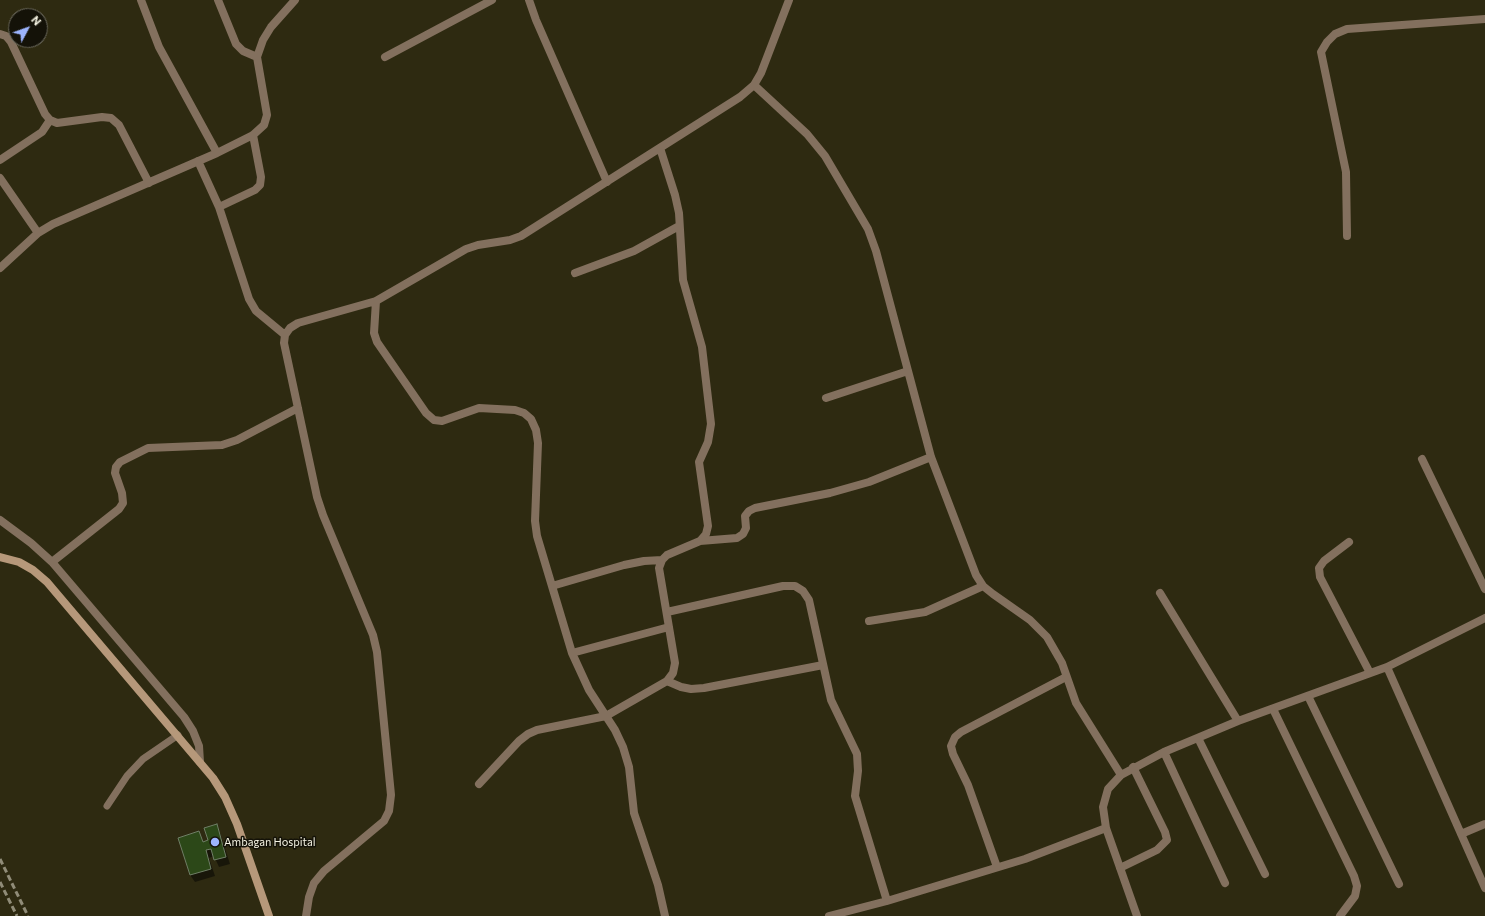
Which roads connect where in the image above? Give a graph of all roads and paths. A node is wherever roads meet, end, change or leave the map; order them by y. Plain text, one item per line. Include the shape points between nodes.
1 (141, 0) edge
2 (218, 0) edge
3 (295, 0) edge
4 (492, 0) edge
5 (530, 0) edge
6 (789, 0) edge
7 (1485, 19) edge
8 (0, 34) edge
9 (257, 57) junction
10 (385, 57) dead end
11 (754, 85) junction
12 (50, 120) junction
13 (253, 135) junction
14 (660, 148) junction
15 (218, 153) junction
16 (0, 160) edge
17 (198, 161) junction
18 (0, 178) edge
19 (149, 182) junction
20 (607, 182) junction
21 (219, 207) junction
22 (679, 226) junction
23 (38, 233) junction
24 (1347, 236) dead end
25 (0, 268) edge
26 (575, 273) dead end
27 (376, 300) junction
28 (285, 334) junction
29 (908, 371) junction
30 (826, 398) dead end
31 (298, 408) junction
32 (931, 457) junction
33 (1422, 459) dead end
34 (0, 520) edge
35 (700, 541) junction
36 (1348, 542) dead end
37 (0, 557) edge
38 (662, 560) junction
39 (52, 562) junction
40 (552, 586) junction
41 (983, 586) junction
42 (1485, 589) edge
43 (1160, 593) dead end
44 (666, 612) junction
45 (1485, 618) edge
46 (869, 621) dead end
47 (669, 627) junction
48 (572, 653) junction
49 (823, 664) junction
50 (1388, 667) junction
51 (1370, 673) junction
52 (1066, 677) junction
53 (667, 681) junction
54 (1308, 696) junction
55 (1273, 709) junction
56 (606, 716) junction
57 (1238, 721) junction
58 (178, 735) junction
59 (1198, 738) junction
60 (1164, 752) junction
61 (200, 762) junction
62 (1133, 767) junction
63 (1121, 775) junction
64 (479, 784) dead end
65 (107, 806) dead end
66 (1485, 824) edge
67 (1106, 828) junction
68 (1461, 834) junction
69 (997, 867) junction
70 (1120, 868) junction
71 (1264, 874) dead end
72 (1225, 882) dead end
73 (1399, 884) dead end
74 (1485, 888) edge
75 (887, 901) junction
76 (269, 916) edge
77 (306, 916) edge
78 (665, 916) edge
79 (829, 916) edge
80 (1137, 916) edge
81 (1340, 916) edge

1 - 15 street via 159,47
2 - 9 street via 236,44
3 - 9 street via 271,27
4 - 10 street
5 - 20 street via 536,20
6 - 11 street
7 - 24 street via 1347,29 1335,34 1327,42 1321,52 1346,172
8 - 12 street via 11,42
9 - 13 street via 267,115 264,125
11 - 14 street via 740,97
11 - 29 street via 807,134 825,156 868,229
12 - 16 street via 42,132
12 - 19 street via 57,123 111,118 119,125
13 - 15 street
13 - 21 street via 261,177 260,185 255,190
14 - 20 street
14 - 22 street via 675,194
15 - 17 street
17 - 19 street
17 - 21 street
18 - 23 street
19 - 23 street
20 - 27 street via 521,236 466,249
21 - 28 street via 252,305 265,321
22 - 26 street via 634,251
22 - 35 street via 683,280 702,348 711,424 708,442 699,462 708,526
23 - 25 street
27 - 28 street via 298,324
27 - 40 street via 374,333 377,342 426,413 434,420 442,421 479,408 515,410 524,413 530,419 536,430 538,443 535,521
28 - 31 street via 284,343
29 - 30 street
29 - 32 street
31 - 39 street via 237,440 222,445 148,448 120,462 115,473 122,493 123,503 119,509
31 - 77 street via 317,497 373,636 377,652 391,795 389,811 384,822 324,871 314,883
32 - 35 street via 869,482 755,508 745,516 746,528 737,538
32 - 41 street via 969,562
33 - 42 street
34 - 39 street
35 - 38 street via 667,554
36 - 51 street via 1324,560 1319,568 1320,577
37 - 58 main road via 19,562 47,582
38 - 40 street via 624,565
38 - 44 street via 660,568
39 - 61 street via 184,717 199,746
40 - 48 street
41 - 46 street via 925,612
41 - 52 street via 1039,627 1062,663
43 - 57 street
44 - 47 street
44 - 49 street via 783,586 795,586 803,591 809,600
45 - 50 street
47 - 48 street
47 - 53 street via 675,663 674,673
48 - 56 street via 589,690
49 - 53 street via 704,688 686,688
49 - 75 street via 835,712 857,754 858,771 854,796
50 - 51 street
50 - 68 street
51 - 54 street
52 - 63 street via 1076,703
52 - 69 street via 961,732 951,746 968,785
53 - 56 street
54 - 55 street
54 - 73 street
55 - 57 street
55 - 81 street via 1354,876 1357,886 1354,896
56 - 64 street via 528,734
56 - 78 street via 623,747 629,767 634,813 658,885
57 - 59 street
58 - 61 main road
58 - 65 lane via 143,759 127,776
59 - 60 street
59 - 71 street
60 - 62 street
60 - 72 street
61 - 76 main road via 228,804
62 - 63 street
62 - 70 street via 1167,840 1157,850
63 - 67 street via 1108,789 1103,807
66 - 68 street
67 - 69 street
67 - 70 street
68 - 74 street
69 - 75 street
70 - 80 street
75 - 79 street

